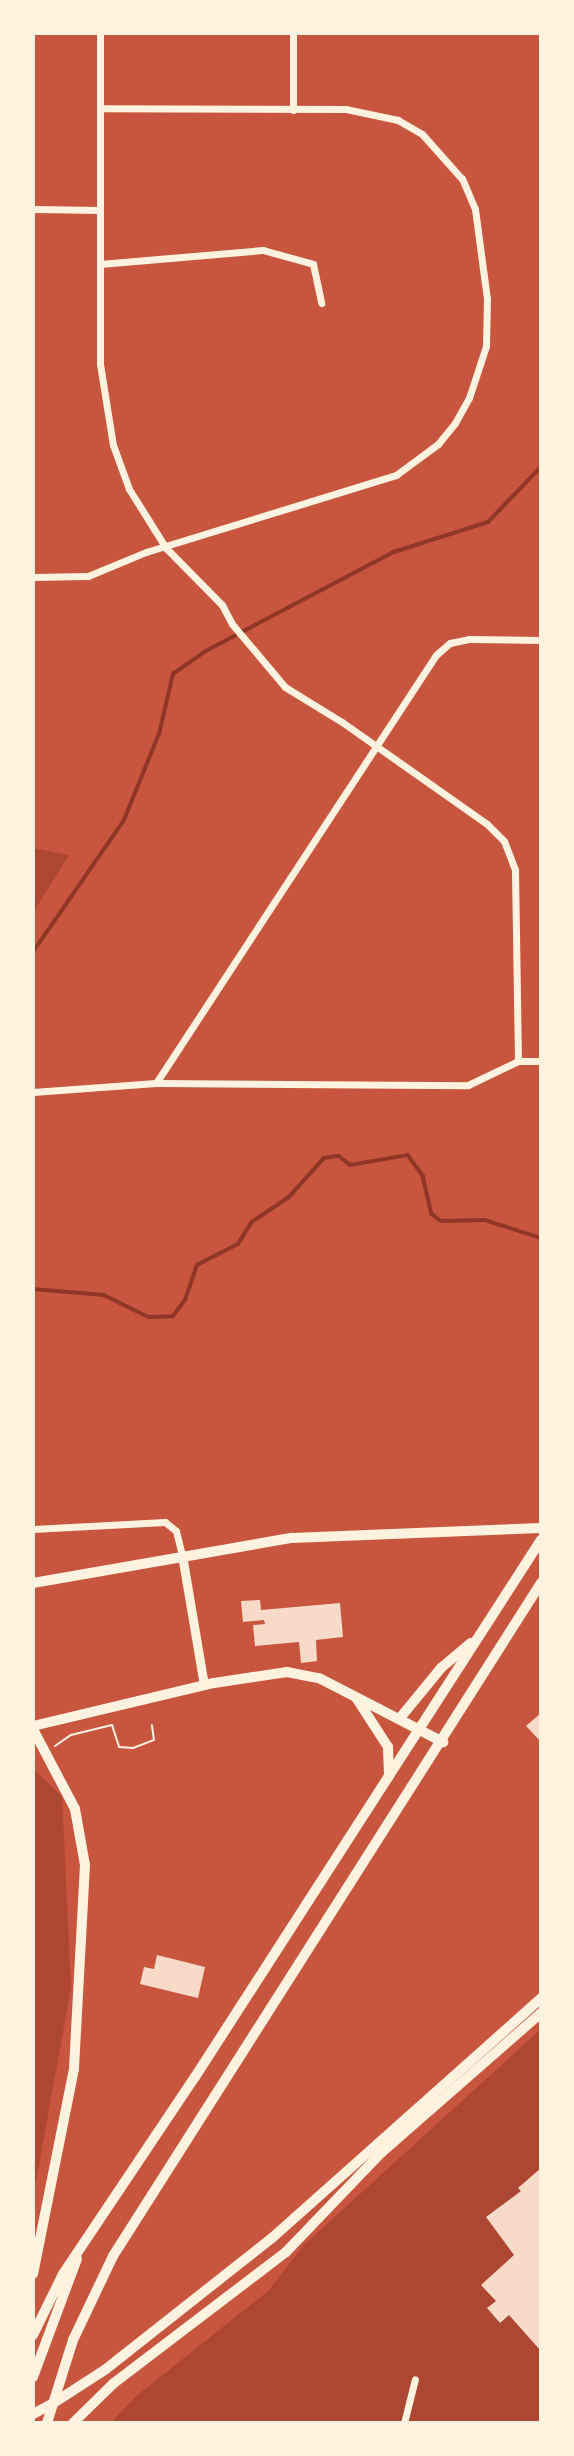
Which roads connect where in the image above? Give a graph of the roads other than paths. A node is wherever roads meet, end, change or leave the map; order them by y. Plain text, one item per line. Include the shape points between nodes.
1 (100, 33) edge
2 (293, 33) edge
3 (100, 108) junction
4 (293, 110) junction
5 (33, 209) edge
6 (100, 209) junction
7 (100, 264) junction
8 (321, 303) dead end
9 (166, 548) junction
10 (33, 577) edge
11 (541, 640) edge
12 (376, 748) junction
13 (518, 1061) junction
14 (541, 1061) edge
15 (156, 1083) junction
16 (33, 1092) edge
17 (541, 1528) edge
18 (33, 1529) edge
19 (541, 1540) edge
20 (182, 1555) junction
21 (60, 1578) junction
22 (33, 1583) edge
23 (541, 1583) edge
24 (33, 1589) edge
25 (476, 1640) junction
26 (204, 1685) junction
27 (357, 1699) junction
28 (400, 1718) junction
29 (33, 1727) edge
30 (420, 1730) junction
31 (443, 1742) junction
32 (33, 1746) edge
33 (49, 1751) junction
34 (388, 1777) junction
35 (541, 1998) edge
36 (541, 2013) edge
37 (79, 2250) junction
38 (33, 2274) edge
39 (33, 2335) edge
40 (33, 2376) edge
41 (415, 2379) dead end
42 (52, 2403) junction
43 (33, 2414) edge
44 (47, 2423) edge
45 (73, 2423) edge
46 (404, 2423) edge

1 - 3 street
2 - 4 street
3 - 4 street
3 - 6 street
4 - 9 street via 346,109 398,120 422,134 462,179 481,235 487,299 479,373 460,415 438,444 396,475
5 - 6 street
6 - 7 street
7 - 8 street via 263,250 313,264
7 - 9 street via 100,364 113,445 135,500
9 - 10 street via 88,576
9 - 12 street via 222,605 232,624 285,687
11 - 12 street via 450,643 436,655
12 - 13 street via 487,824 512,855
12 - 15 street
13 - 14 street
13 - 15 street via 468,1085
15 - 16 street
17 - 20 main road via 341,1533
18 - 20 street via 165,1522 176,1531
19 - 25 main road
20 - 21 main road
20 - 26 street
21 - 22 main road
21 - 24 main road
23 - 31 main road
25 - 28 main road via 440,1668
25 - 30 main road
26 - 27 main road via 287,1672 319,1678
26 - 29 main road
27 - 28 main road
27 - 34 main road via 388,1747
28 - 30 main road
29 - 33 main road
30 - 31 main road
30 - 34 main road
31 - 42 main road via 98,2281
32 - 33 main road
33 - 38 main road via 75,1809 85,1865 75,2059
34 - 37 main road
35 - 42 main road via 272,2238
36 - 45 main road via 381,2153 286,2252 114,2383
37 - 39 main road
37 - 40 main road
41 - 46 street
42 - 43 main road
42 - 44 main road

